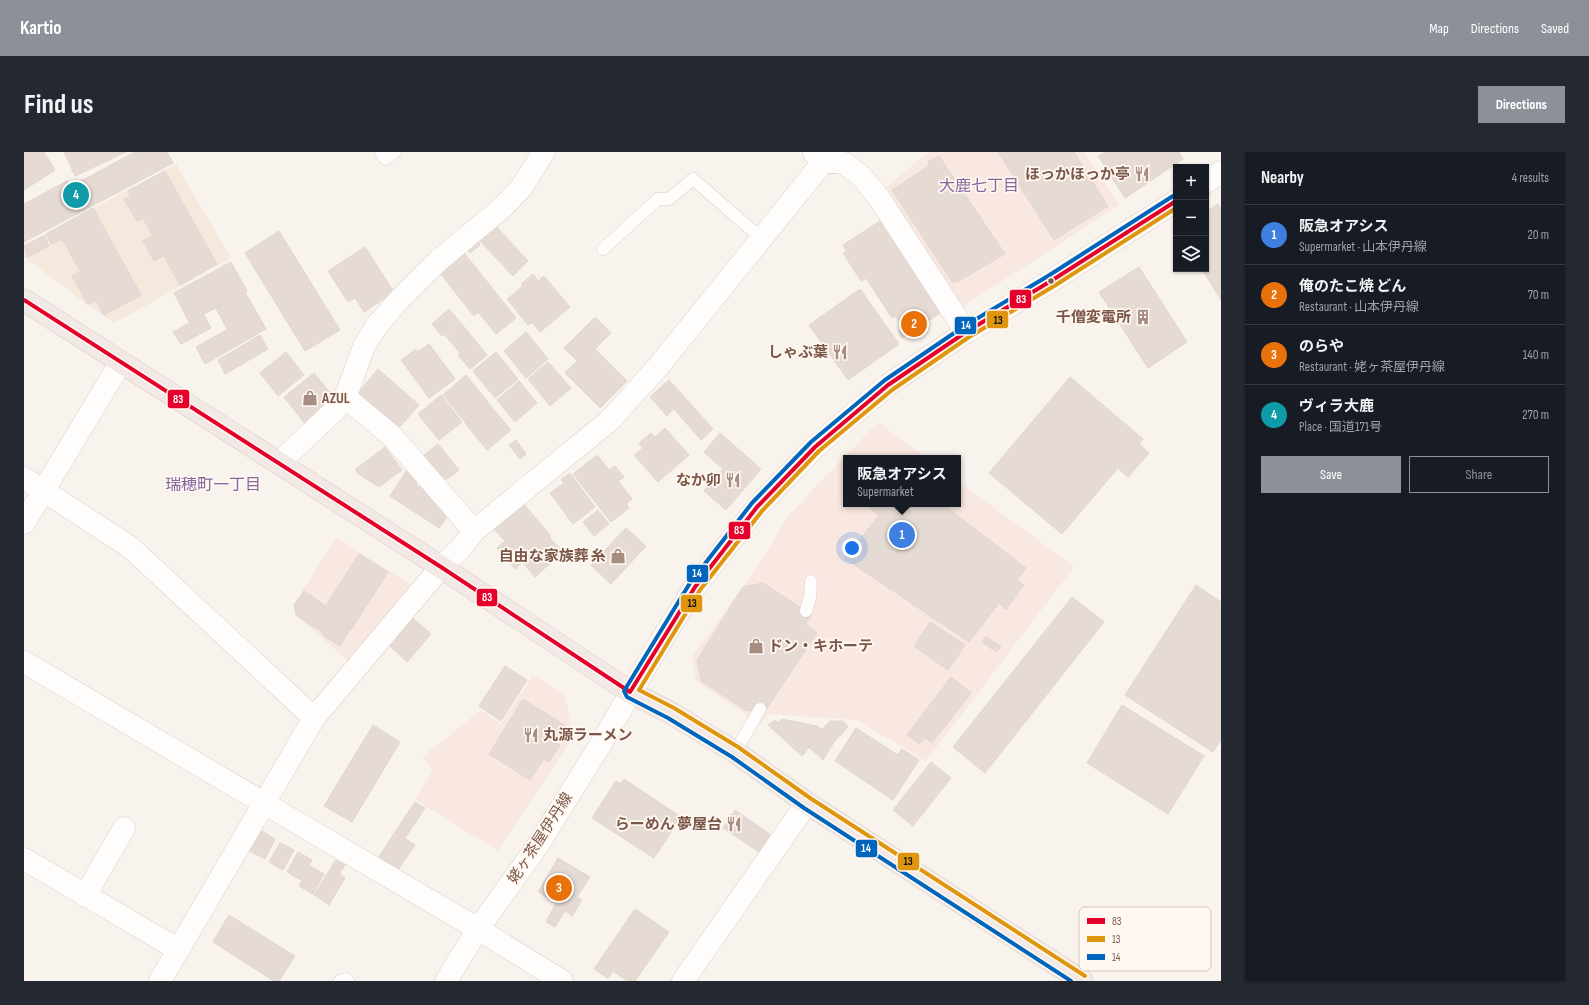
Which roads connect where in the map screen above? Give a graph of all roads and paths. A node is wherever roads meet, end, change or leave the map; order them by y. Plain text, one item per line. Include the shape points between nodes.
1 (381, 152) edge
2 (395, 152) edge
3 (544, 152) edge
4 (822, 155) edge
5 (1221, 172) edge
6 (1209, 180) edge
7 (1173, 203) edge
8 (762, 238) junction
9 (603, 249) dead end
10 (24, 300) edge
11 (966, 332) junction
12 (121, 362) junction
13 (345, 397) junction
14 (279, 463) junction
15 (24, 478) edge
16 (44, 490) junction
17 (24, 523) edge
18 (474, 531) junction
19 (441, 567) junction
20 (811, 581) dead end
21 (806, 611) dead end
22 (24, 662) edge
23 (630, 692) junction
24 (760, 709) dead end
25 (314, 718) junction
26 (735, 752) junction
27 (264, 803) junction
28 (807, 803) junction
29 (124, 828) dead end
30 (24, 859) edge
31 (85, 896) junction
32 (478, 929) junction
33 (179, 950) junction
34 (160, 981) edge
35 (340, 981) edge
36 (348, 981) edge
37 (446, 981) edge
38 (562, 981) edge
39 (683, 981) edge
40 (1082, 981) edge

1 - 2 lane via 385,159
3 - 13 street via 521,188 503,207 438,261 378,324 364,346
4 - 8 street
4 - 11 street via 844,163 862,177 879,198
5 - 6 street
7 - 11 street, 姥ヶ茶屋伊丹線 via 1052,281
8 - 9 lane via 693,179 669,199 658,199
8 - 18 street via 658,368 610,421
10 - 12 highway
11 - 23 street, 姥ヶ茶屋伊丹線 via 888,385 815,447 757,507 695,587
12 - 14 highway
12 - 16 street
13 - 14 street via 336,409
13 - 18 street via 392,436
14 - 19 highway
15 - 16 street
16 - 17 street
16 - 25 street via 130,547
18 - 19 street
19 - 23 highway
19 - 25 street
20 - 21 lane
22 - 27 street
23 - 26 highway via 671,712
23 - 32 street, 姥ヶ茶屋伊丹線 via 536,848
24 - 26 lane
25 - 27 street
26 - 28 highway
27 - 32 street
27 - 33 street
28 - 39 street
28 - 40 highway
29 - 31 street
30 - 31 street
31 - 33 street
32 - 37 street, 姥ヶ茶屋伊丹線
32 - 38 street
33 - 34 street
35 - 36 lane

